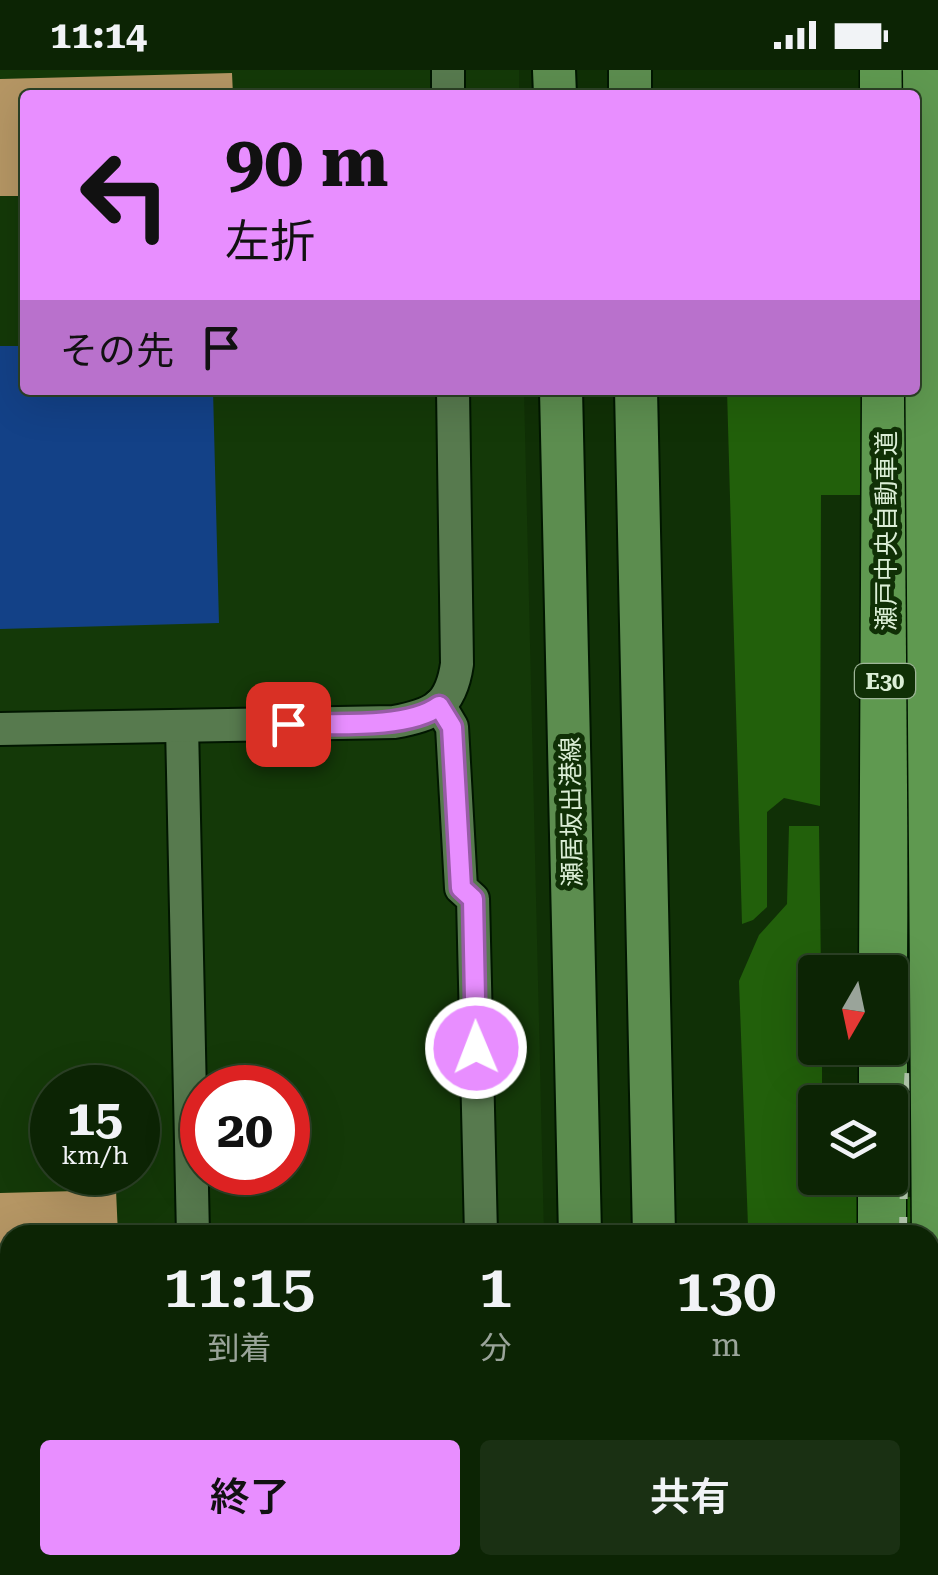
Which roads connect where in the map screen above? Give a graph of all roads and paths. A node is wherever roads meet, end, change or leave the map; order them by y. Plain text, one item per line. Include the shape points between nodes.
1 (927, 70) edge
2 (453, 395) edge
3 (561, 395) edge
4 (636, 395) edge
5 (886, 395) edge
6 (439, 706) junction
7 (182, 726) junction
8 (0, 730) edge
9 (884, 955) edge
10 (882, 1195) edge
11 (193, 1225) edge
12 (480, 1225) edge
13 (580, 1225) edge
14 (654, 1225) edge
15 (882, 1225) edge
16 (936, 1225) edge

1 - 16 highway, 瀬戸中央自動車道 / E30, bridge
2 - 6 street via 456,664 452,689
3 - 13 main road, 瀬居坂出港線
4 - 14 main road
5 - 9 highway, 瀬戸中央自動車道 / E30
6 - 7 street via 394,722
6 - 12 street via 452,727 461,888 473,899
7 - 8 street
7 - 11 street
10 - 15 highway

